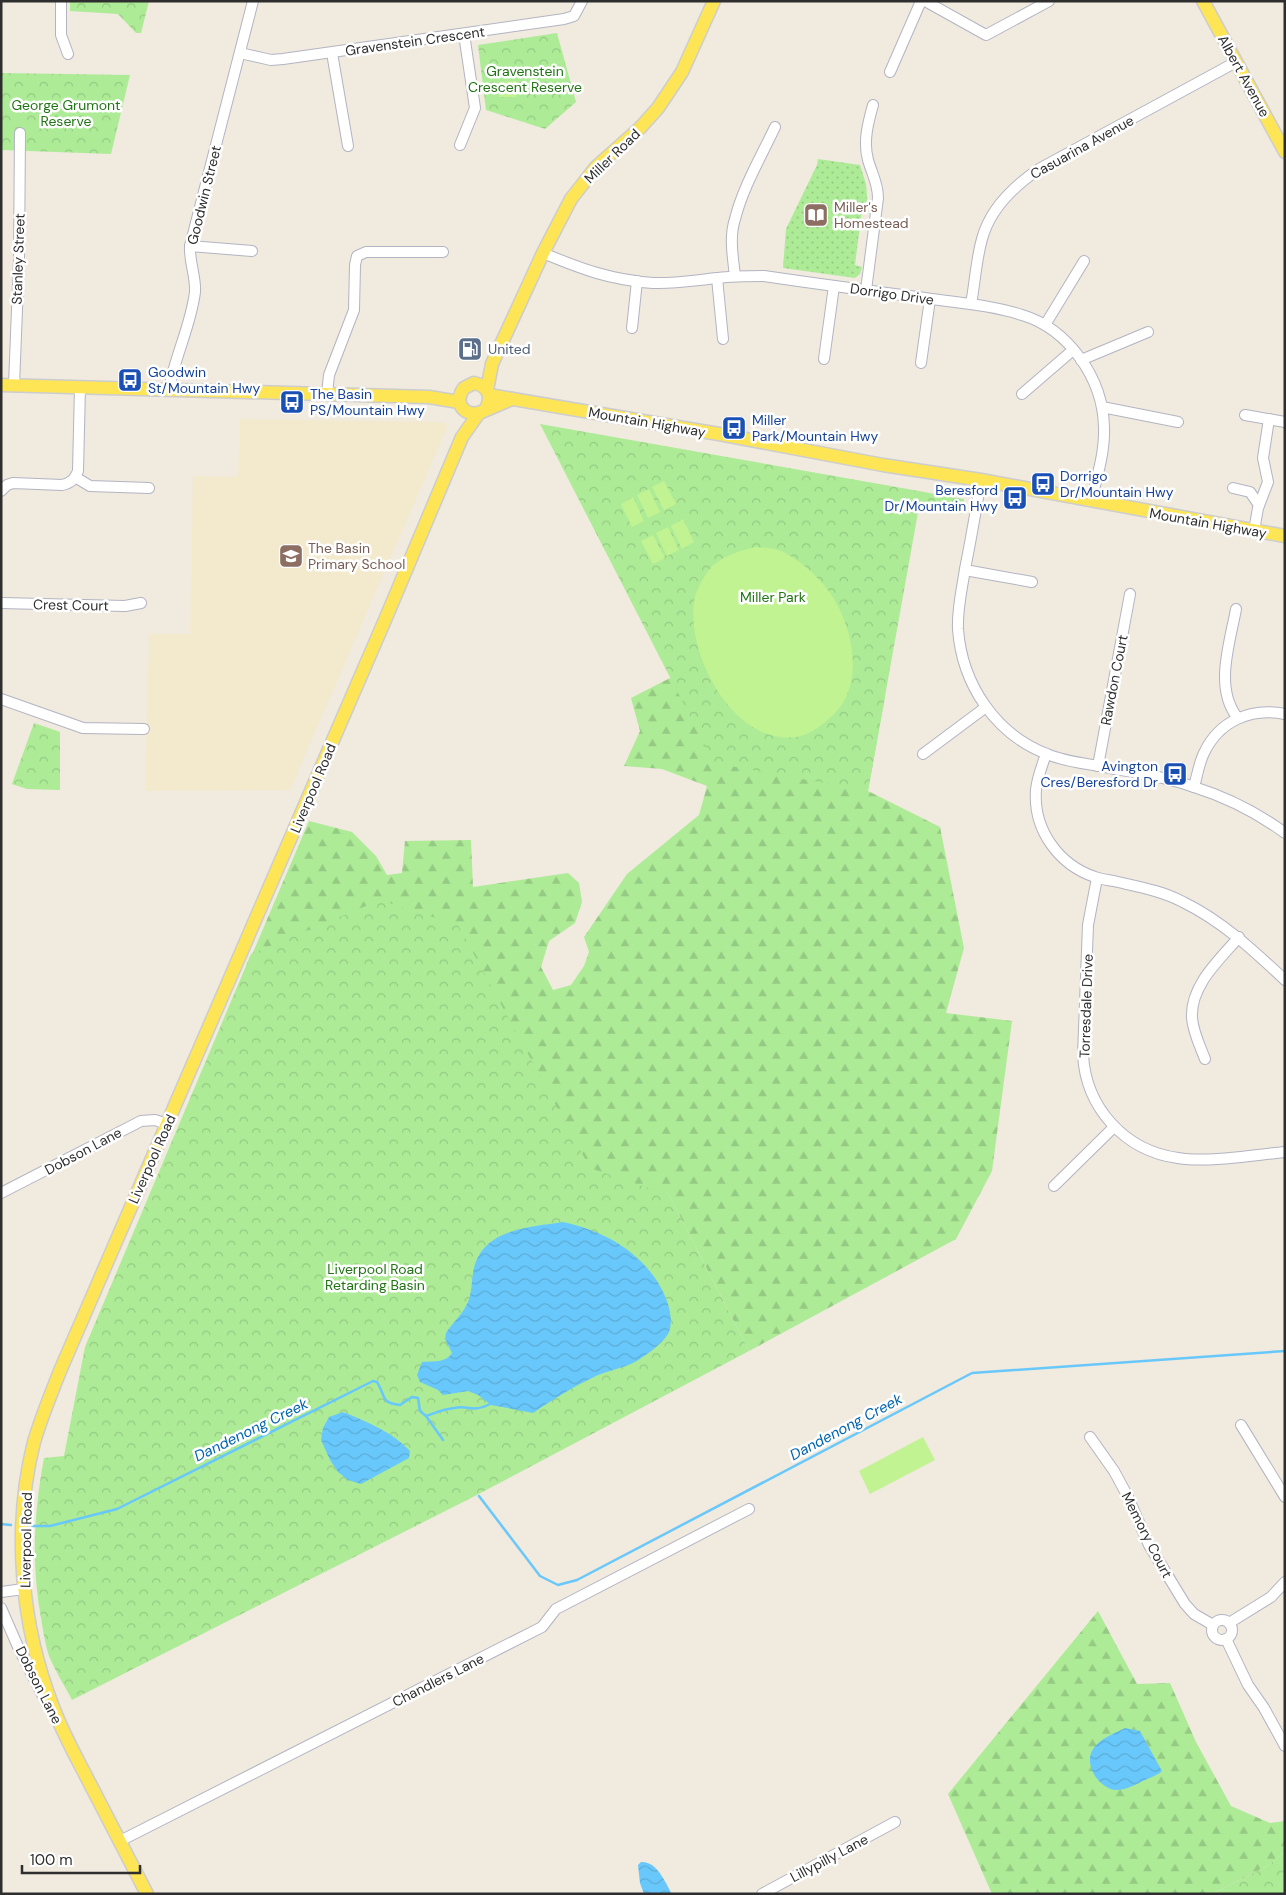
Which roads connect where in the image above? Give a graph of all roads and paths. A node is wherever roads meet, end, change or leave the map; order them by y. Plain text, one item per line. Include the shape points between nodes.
1 (61, 1) edge
2 (254, 1) edge
3 (582, 1) edge
4 (714, 1) edge
5 (921, 1) edge
6 (925, 1) edge
7 (1050, 1) edge
8 (1203, 1) edge
9 (464, 34) junction
10 (240, 53) junction
11 (332, 53) junction
12 (68, 54) dead end
13 (1236, 62) junction
14 (890, 72) dead end
15 (873, 105) dead end
16 (775, 127) dead end
17 (20, 133) dead end
18 (460, 144) dead end
19 (348, 146) dead end
20 (1285, 152) edge
21 (190, 246) junction
22 (252, 251) dead end
23 (443, 252) dead end
24 (543, 253) junction
25 (1084, 261) dead end
26 (735, 276) junction
27 (718, 278) junction
28 (637, 281) junction
29 (834, 286) junction
30 (866, 290) junction
31 (930, 299) junction
32 (971, 304) junction
33 (1044, 325) junction
34 (632, 328) dead end
35 (1148, 332) dead end
36 (723, 339) dead end
37 (1073, 350) junction
38 (824, 359) dead end
39 (1081, 360) junction
40 (921, 363) dead end
41 (491, 369) junction
42 (474, 383) junction
43 (7, 385) edge
44 (80, 387) junction
45 (169, 389) junction
46 (488, 392) junction
47 (327, 394) junction
48 (1022, 394) dead end
49 (512, 399) junction
50 (460, 400) junction
51 (1102, 407) junction
52 (482, 412) junction
53 (1245, 415) dead end
54 (1269, 419) junction
55 (1178, 422) dead end
56 (1285, 422) edge
57 (462, 438) junction
58 (75, 477) junction
59 (981, 480) junction
60 (149, 488) dead end
61 (1232, 488) dead end
62 (1, 491) edge
63 (1091, 502) junction
64 (1259, 505) junction
65 (1254, 531) junction
66 (1285, 536) edge
67 (965, 570) junction
68 (1032, 582) dead end
69 (1130, 594) dead end
70 (1, 603) edge
71 (141, 603) dead end
72 (1236, 609) dead end
73 (1, 700) edge
74 (986, 708) junction
75 (1285, 714) edge
76 (1237, 718) junction
77 (144, 729) dead end
78 (923, 754) dead end
79 (1046, 754) junction
80 (1098, 766) junction
81 (1194, 787) junction
82 (1285, 834) edge
83 (1097, 878) junction
84 (1239, 937) junction
85 (1285, 980) edge
86 (1205, 1059) dead end
87 (167, 1124) junction
88 (1114, 1127) junction
89 (1285, 1152) edge
90 (1054, 1186) dead end
91 (1, 1193) edge
92 (1242, 1425) dead end
93 (1090, 1437) dead end
94 (1285, 1496) edge
95 (749, 1509) dead end
96 (1285, 1582) edge
97 (24, 1589) junction
98 (1, 1592) edge
99 (1, 1608) edge
100 (1229, 1623) junction
101 (1213, 1625) junction
102 (1226, 1639) junction
103 (65, 1735) junction
104 (1285, 1746) edge
105 (895, 1822) dead end
106 (120, 1841) junction
107 (147, 1894) edge
108 (762, 1894) edge

1 - 12 street via 61,35
2 - 10 street, Goodwin Street
3 - 9 street, Gravenstein Crescent via 574,16 569,18
4 - 24 main road, Miller Road via 672,88 640,128 583,183
5 - 14 street
6 - 7 street via 986,35
8 - 13 main road, Albert Avenue
9 - 11 street, Gravenstein Crescent
9 - 18 street via 475,108
10 - 11 street, Gravenstein Crescent via 271,60
10 - 21 street, Goodwin Street
11 - 19 street
13 - 20 main road, Albert Avenue
13 - 32 street, Casuarina Avenue via 1038,169 1009,192 989,222 982,240
15 - 30 street via 866,147 878,186 878,198
16 - 26 street via 734,220 732,249
17 - 43 street, Stanley Street via 19,260
21 - 22 street
21 - 45 street, Goodwin Street via 195,293
23 - 47 street via 366,252 357,256 354,310 329,375
24 - 28 street, Dorrigo Drive via 585,271
24 - 41 main road, Miller Road
25 - 33 street
26 - 27 street, Dorrigo Drive
26 - 29 street, Dorrigo Drive via 764,276
27 - 28 street, Dorrigo Drive via 674,283
27 - 36 street
28 - 34 street
29 - 30 street, Dorrigo Drive
29 - 38 street
30 - 31 street, Dorrigo Drive
31 - 32 street, Dorrigo Drive
31 - 40 street
32 - 33 street, Dorrigo Drive via 1024,315
33 - 37 street, Dorrigo Drive
35 - 39 street
37 - 39 street, Dorrigo Drive
37 - 48 street
39 - 51 street, Dorrigo Drive via 1094,382
41 - 42 main road, Miller Road
41 - 46 main road, Miller Road
42 - 46 main road
42 - 50 main road via 469,384
43 - 44 main road
44 - 45 main road
44 - 58 street via 78,470
45 - 47 main road
46 - 49 main road, Mountain Highway
46 - 52 main road via 490,400
47 - 50 main road
49 - 52 main road
49 - 59 main road, Mountain Highway
50 - 52 main road via 466,412
50 - 57 main road, Liverpool Road
51 - 55 street
51 - 63 street, Dorrigo Drive via 1103,447
52 - 57 main road, Liverpool Road
53 - 54 street
54 - 56 street
54 - 64 street via 1263,458 1268,482
57 - 87 main road, Liverpool Road
58 - 60 street via 90,486
58 - 62 street via 69,484 13,483
59 - 63 main road, Mountain Highway
59 - 67 street
61 - 64 street via 1250,492
63 - 65 main road, Mountain Highway
64 - 65 street
65 - 66 main road, Mountain Highway
67 - 68 street
67 - 74 street via 958,628 963,662
69 - 80 street, Rawdon Court
70 - 71 street, Crest Court via 125,606
72 - 76 street via 1225,674 1226,692
73 - 77 street via 83,728
74 - 78 street
74 - 79 street via 1022,742
75 - 76 street via 1261,712
76 - 81 street via 1221,729 1203,753
79 - 80 street
79 - 83 street via 1036,790 1040,824 1060,856 1082,872
80 - 81 street
81 - 82 street via 1252,812
83 - 84 street via 1150,889 1181,900
83 - 88 street, Torresdale Drive via 1088,925 1084,1064 1097,1105
84 - 85 street
84 - 86 street via 1197,990 1193,1024
87 - 91 street, Dobson Lane via 155,1120 141,1121
87 - 97 main road, Liverpool Road via 60,1371 34,1443 24,1503
88 - 89 street, Torresdale Drive via 1148,1151 1179,1159
88 - 90 street
92 - 94 street
93 - 101 street, Memory Court via 1118,1479 1149,1545 1185,1604 1194,1614
95 - 106 street, Chandlers Lane via 556,1609 542,1627
96 - 100 street via 1271,1597
97 - 98 street
97 - 103 main road, Liverpool Road via 40,1670
99 - 103 street, Dobson Lane via 40,1692
100 - 101 street via 1219,1621
100 - 102 street via 1232,1630
101 - 102 street via 1213,1636 1219,1640
102 - 104 street via 1248,1685
103 - 106 main road, Liverpool Road
105 - 108 street, Lillypilly Lane
106 - 107 main road, Liverpool Road

